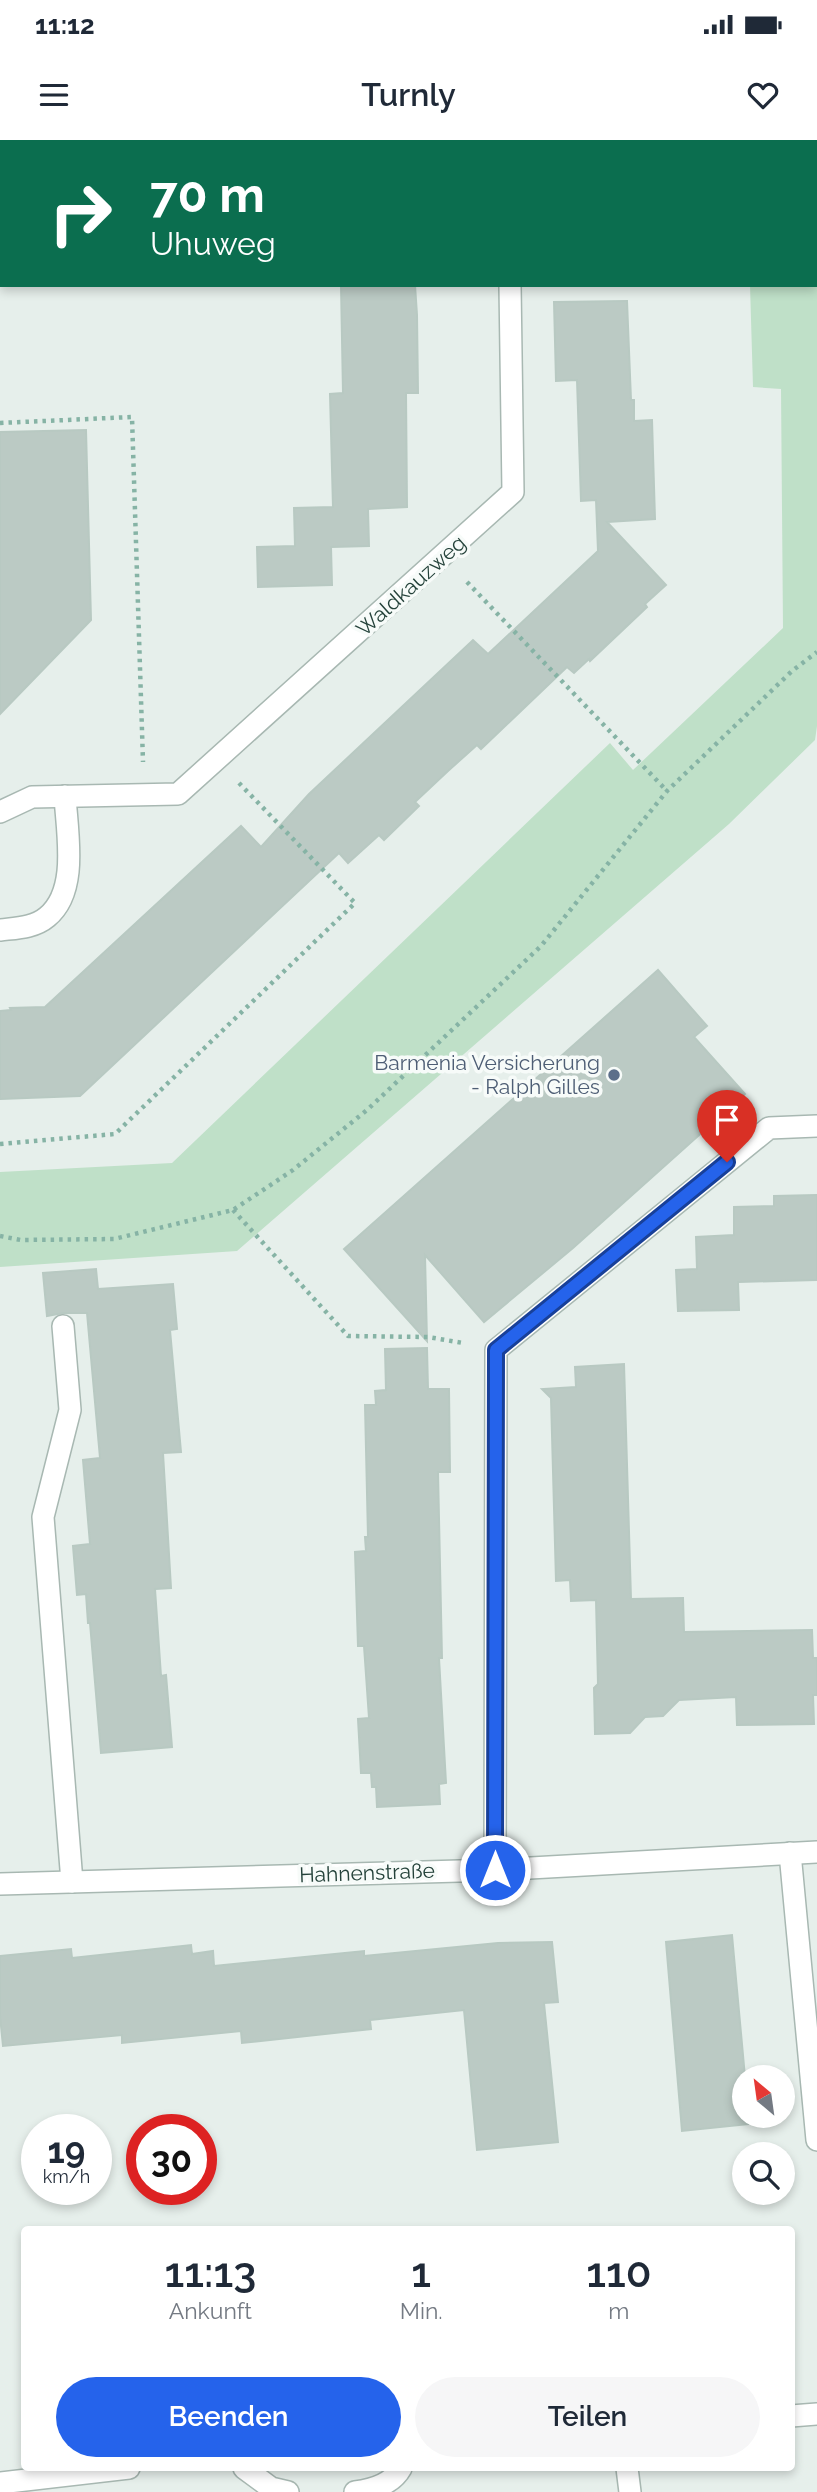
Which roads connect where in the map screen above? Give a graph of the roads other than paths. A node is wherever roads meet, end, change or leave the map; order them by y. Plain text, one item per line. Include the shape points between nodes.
1 (510, 287) edge
2 (65, 796) junction
3 (0, 812) edge
4 (0, 930) edge
5 (817, 1126) edge
6 (63, 1326) dead end
7 (817, 1852) edge
8 (790, 1853) junction
9 (495, 1870) junction
10 (72, 1882) junction
11 (0, 1884) edge
12 (817, 2140) edge
13 (817, 2414) edge
14 (795, 2416) edge
15 (103, 2471) edge
16 (248, 2471) edge
17 (399, 2471) edge
18 (627, 2471) edge
19 (0, 2483) edge
20 (288, 2492) edge
21 (355, 2492) edge
22 (630, 2492) edge

1 - 2 street, Waldkauzweg via 513,492 178,794
2 - 3 street, Waldkauzweg via 32,797
2 - 4 street via 69,876 62,901 47,918 25,928
5 - 9 street via 769,1128 496,1350
6 - 10 street via 70,1410 43,1517
7 - 8 street, Hahnenstraße
8 - 9 street, Hahnenstraße
8 - 12 street
9 - 10 street, Hahnenstraße
10 - 11 street, Hahnenstraße
13 - 14 street
15 - 19 street
16 - 20 street via 271,2488
17 - 21 street via 370,2490
18 - 22 street

